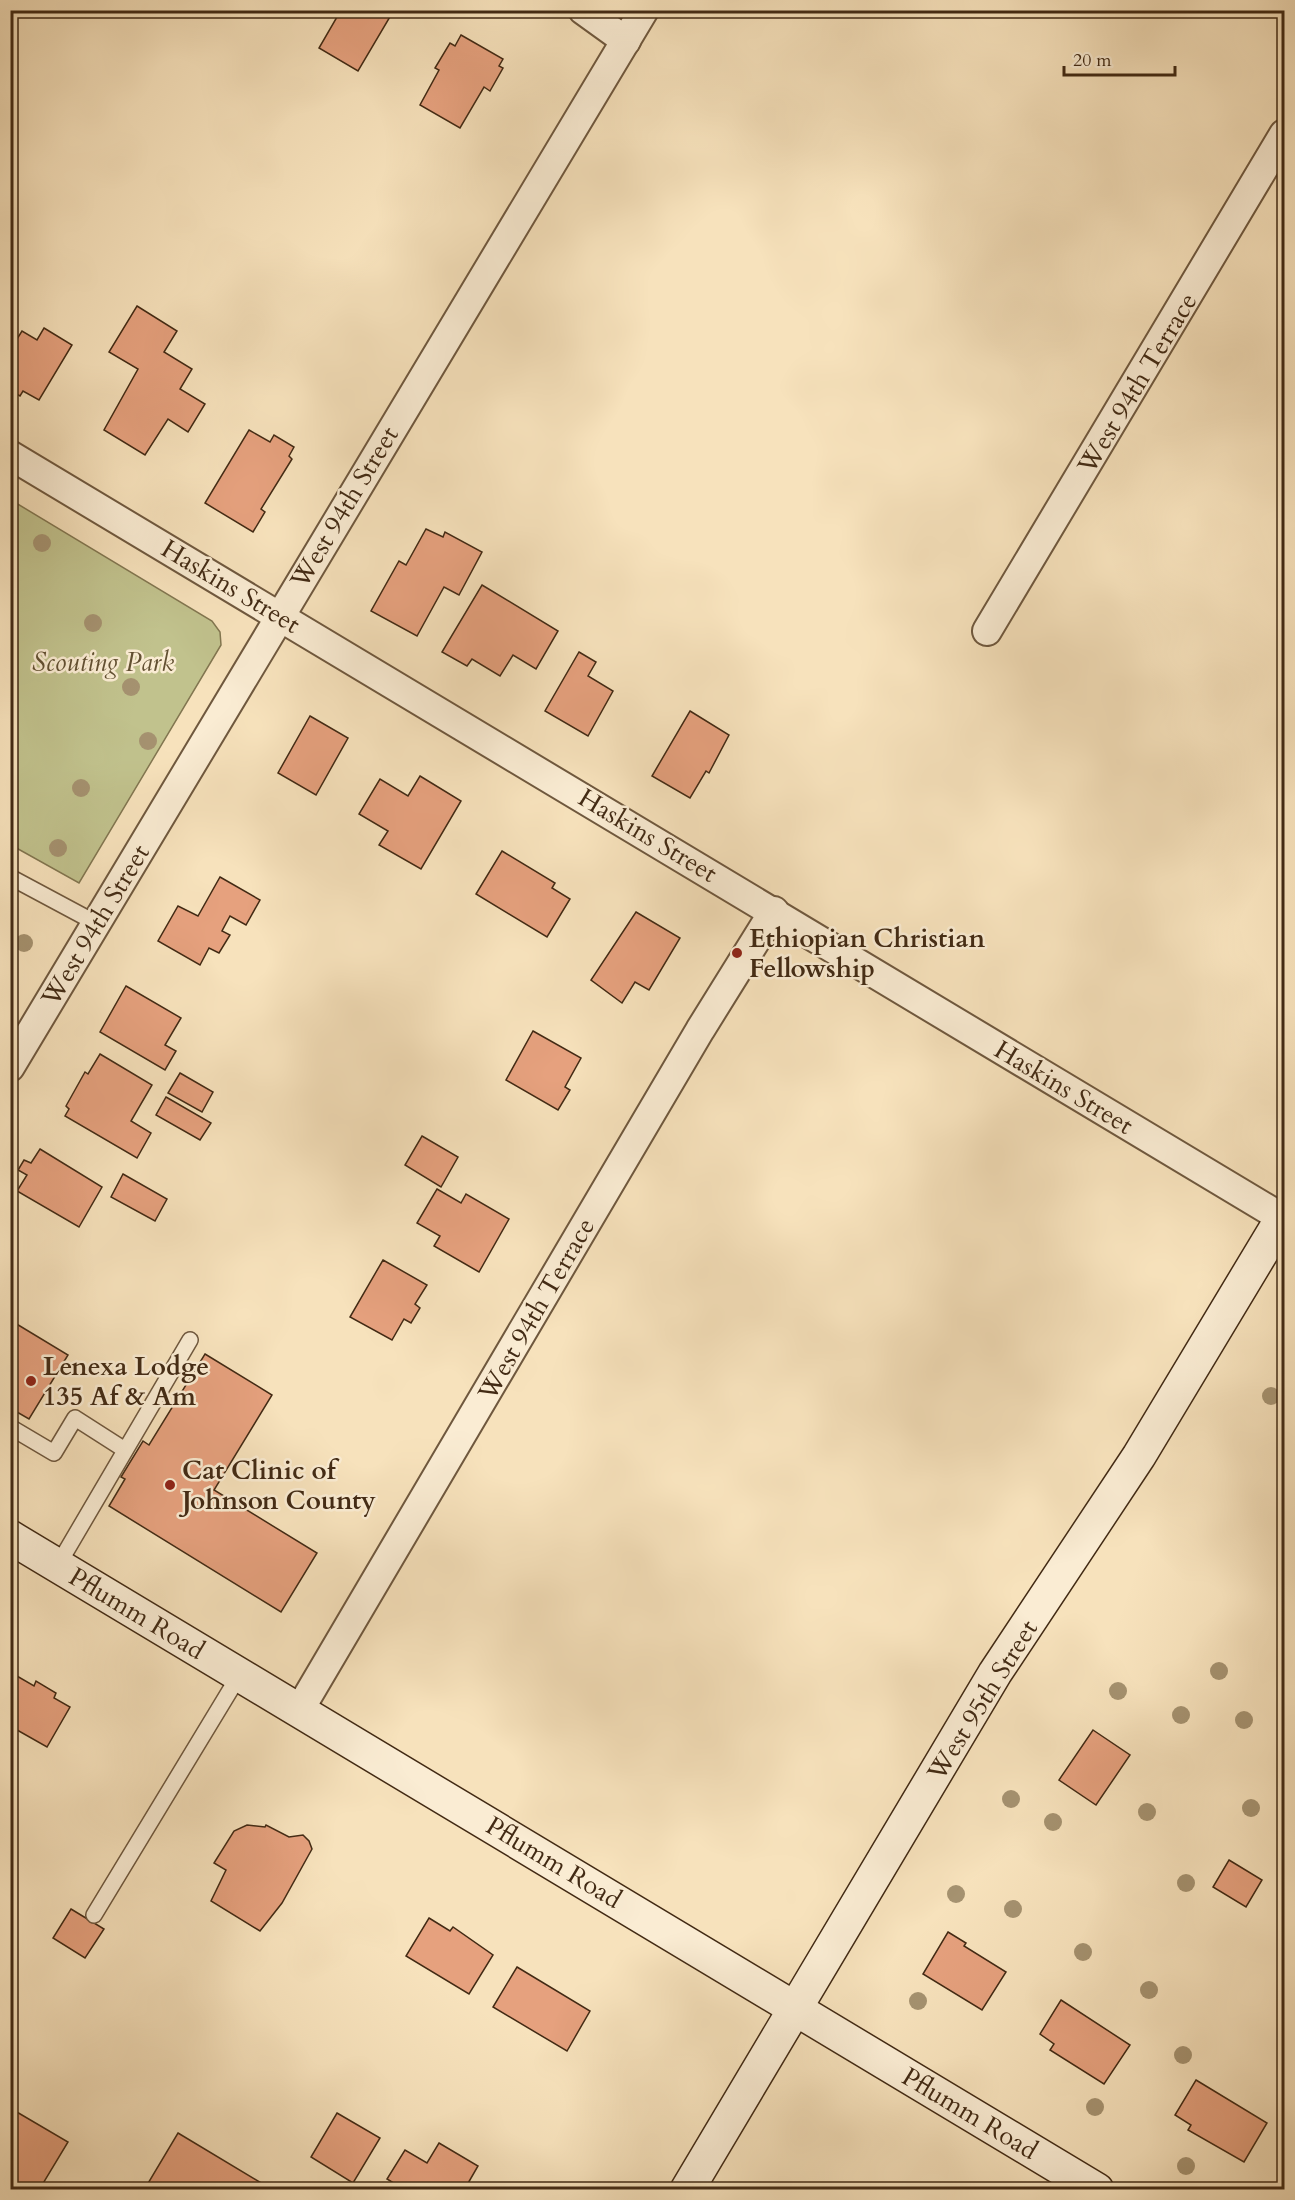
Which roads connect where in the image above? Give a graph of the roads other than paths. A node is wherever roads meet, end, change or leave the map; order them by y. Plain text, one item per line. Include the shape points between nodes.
1 (583, 10) edge
2 (644, 10) edge
3 (626, 40) junction
4 (1284, 134) edge
5 (10, 455) edge
6 (279, 615) junction
7 (987, 631) dead end
8 (10, 877) edge
9 (774, 911) junction
10 (96, 923) junction
11 (10, 1067) edge
12 (1284, 1217) edge
13 (190, 1340) dead end
14 (10, 1427) edge
15 (125, 1450) junction
16 (10, 1537) edge
17 (57, 1565) junction
18 (240, 1674) junction
19 (300, 1710) junction
20 (94, 1915) dead end
21 (796, 2008) junction
22 (687, 2190) edge
23 (1097, 2190) edge

1 - 3 street
2 - 3 street, West 94th Street
3 - 6 street, West 94th Street
4 - 7 street, West 94th Terrace
5 - 6 street, Haskins Street
6 - 9 street, Haskins Street
6 - 10 street, West 94th Street
8 - 10 lane
9 - 12 street, Haskins Street
9 - 19 street, West 94th Terrace
10 - 11 street, West 94th Street
12 - 21 main road, West 95th Street via 1139,1456 995,1673
13 - 15 lane
14 - 15 lane via 54,1453 75,1418
15 - 17 lane
16 - 17 main road, Pflumm Road
17 - 18 main road, Pflumm Road
18 - 19 main road, Pflumm Road
18 - 20 lane
19 - 21 main road, Pflumm Road
21 - 22 main road, West 95th Street
21 - 23 main road, Pflumm Road

